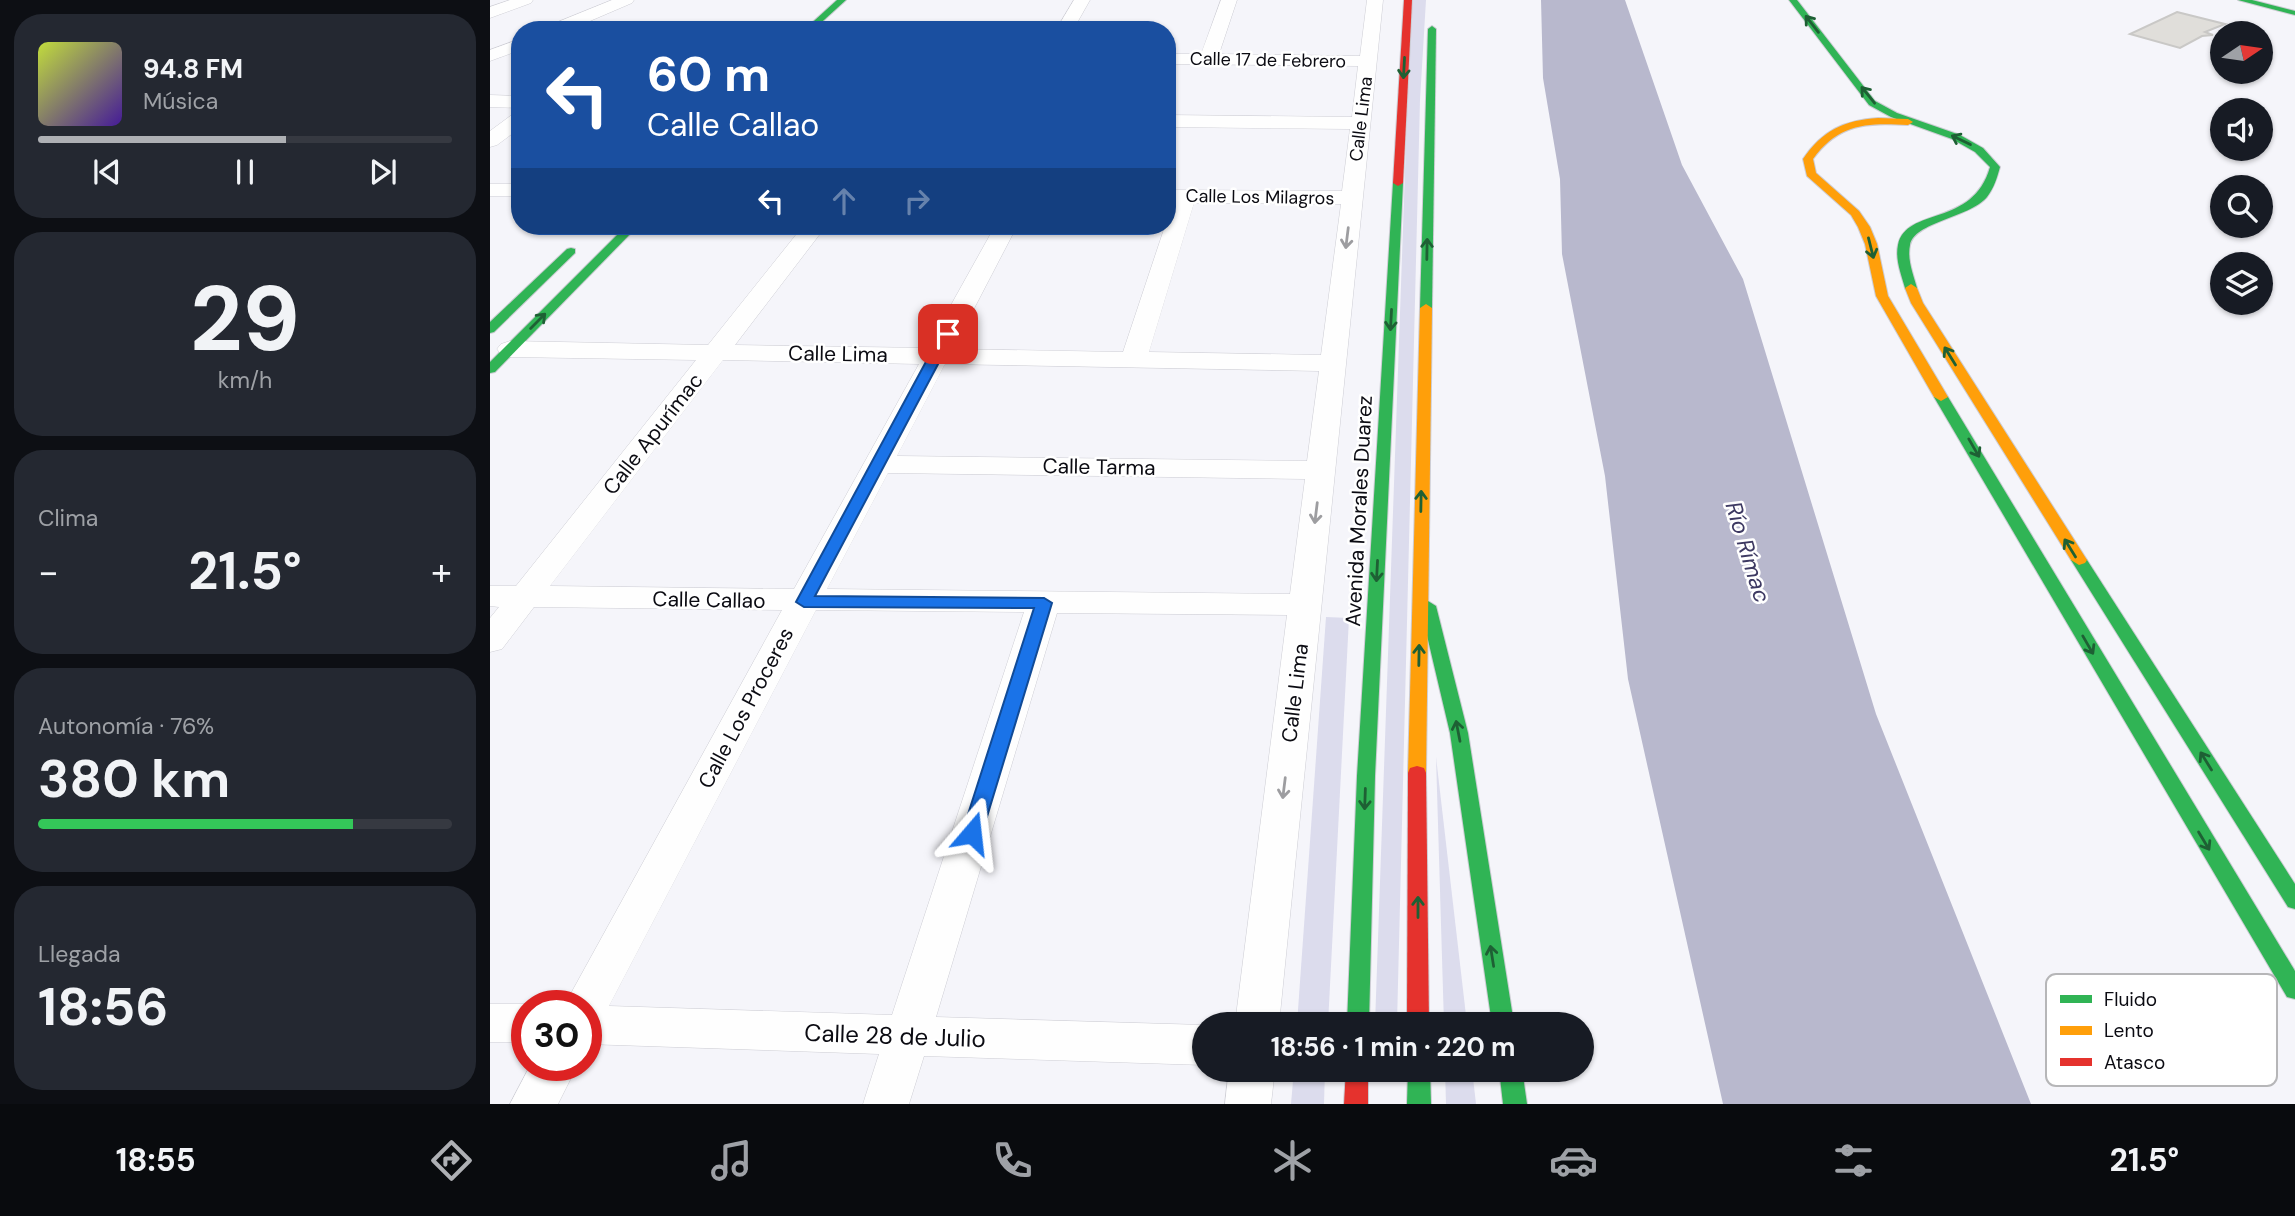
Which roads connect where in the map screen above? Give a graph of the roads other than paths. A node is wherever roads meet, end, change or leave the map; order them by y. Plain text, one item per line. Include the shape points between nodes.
1 (525, 0) edge
2 (626, 0) edge
3 (842, 0) edge
4 (1082, 0) edge
5 (1229, 0) edge
6 (1375, 0) edge
7 (1408, 0) edge
8 (2242, 0) edge
9 (1787, 10) edge
10 (490, 13) edge
11 (2295, 13) edge
12 (1432, 14) dead end
13 (576, 21) edge
14 (818, 21) edge
15 (1069, 21) edge
16 (511, 46) edge
17 (491, 50) edge
18 (511, 54) edge
19 (1176, 59) edge
20 (1208, 60) junction
21 (1368, 61) junction
22 (490, 101) edge
23 (511, 102) edge
24 (1847, 104) dead end
25 (1176, 121) edge
26 (1361, 123) junction
27 (1919, 124) junction
28 (511, 125) edge
29 (1836, 129) junction
30 (491, 139) edge
31 (490, 190) edge
32 (511, 190) edge
33 (1833, 193) junction
34 (1176, 197) edge
35 (1352, 198) junction
36 (1869, 206) dead end
37 (1958, 210) junction
38 (1906, 212) dead end
39 (588, 235) dead end
40 (623, 235) edge
41 (808, 235) edge
42 (1001, 235) edge
43 (1166, 235) edge
44 (490, 329) edge
45 (510, 349) junction
46 (716, 352) junction
47 (936, 356) junction
48 (1134, 359) junction
49 (1333, 363) junction
50 (490, 369) edge
51 (878, 464) junction
52 (1321, 470) junction
53 (1420, 569) junction
54 (490, 596) edge
55 (525, 597) junction
56 (804, 602) junction
57 (1044, 603) junction
58 (1305, 605) junction
59 (490, 641) edge
60 (2295, 901) edge
61 (595, 990) edge
62 (2295, 990) edge
63 (1258, 1012) edge
64 (1358, 1012) edge
65 (1418, 1012) edge
66 (1501, 1012) edge
67 (490, 1023) edge
68 (511, 1023) edge
69 (602, 1026) edge
70 (907, 1037) junction
71 (1192, 1045) edge
72 (546, 1081) edge
73 (1251, 1082) edge
74 (1357, 1082) edge
75 (1419, 1082) edge
76 (1512, 1082) edge
77 (533, 1104) edge
78 (886, 1104) edge
79 (1248, 1104) edge
80 (1356, 1104) edge
81 (1419, 1104) edge
82 (1515, 1104) edge

1 - 10 street
2 - 13 street
3 - 14 main road
4 - 15 street
5 - 20 street
6 - 21 street, Calle Lima
7 -> 64 main road, Avenida Morales Duarez via 1366,776
8 - 11 main road
27 -> 9 main road via 1872,103
53 -> 12 main road
16 - 17 street
17 - 18 street
19 - 20 street, Calle 17 de Febrero
20 - 21 street, Calle 17 de Febrero
21 - 26 street, Calle Lima
22 - 23 street
24 - 29 main road via 1846,116
25 - 26 street
26 - 35 street, Calle Lima
27 - 29 main road via 1871,121
37 -> 27 main road via 1984,198 1995,167 1970,144
28 - 30 street
29 - 33 main road via 1818,141 1808,159 1811,174
31 - 32 street
33 - 36 main road
33 -> 62 main road via 1864,227 1882,296
34 - 35 street, Calle Los Milagros
35 -> 49 street, Calle Lima
37 - 38 main road
60 -> 37 main road via 1917,303 1903,256 1905,240 1923,223
39 - 44 main road
45 -> 40 main road
41 - 46 street, Calle Apurímac
42 - 47 street, Calle Los Proceres
43 - 48 street
45 - 46 street, Calle Lima
45 - 50 main road
46 - 47 street, Calle Lima
46 - 55 street, Calle Apurímac
47 - 48 street, Calle Lima
47 - 51 street, Calle Los Proceres
48 - 49 street, Calle Lima
49 - 52 street, Calle Lima
51 - 52 street, Calle Tarma
51 - 56 street, Calle Los Proceres
52 -> 58 street, Calle Lima
65 -> 53 main road
66 -> 53 main road via 1458,733
54 - 55 street, Calle Callao
55 - 56 street, Calle Callao
55 - 59 street, Calle Apurímac
56 - 57 street, Calle Callao
56 - 61 street, Calle Los Proceres
57 - 58 street, Calle Callao
57 - 70 street
58 -> 63 street, Calle Lima
67 - 68 street
69 - 70 street, Calle 28 de Julio
70 - 71 street, Calle 28 de Julio
70 - 78 street
72 - 77 street
73 - 79 street
74 - 80 main road
75 - 81 main road
76 - 82 main road

